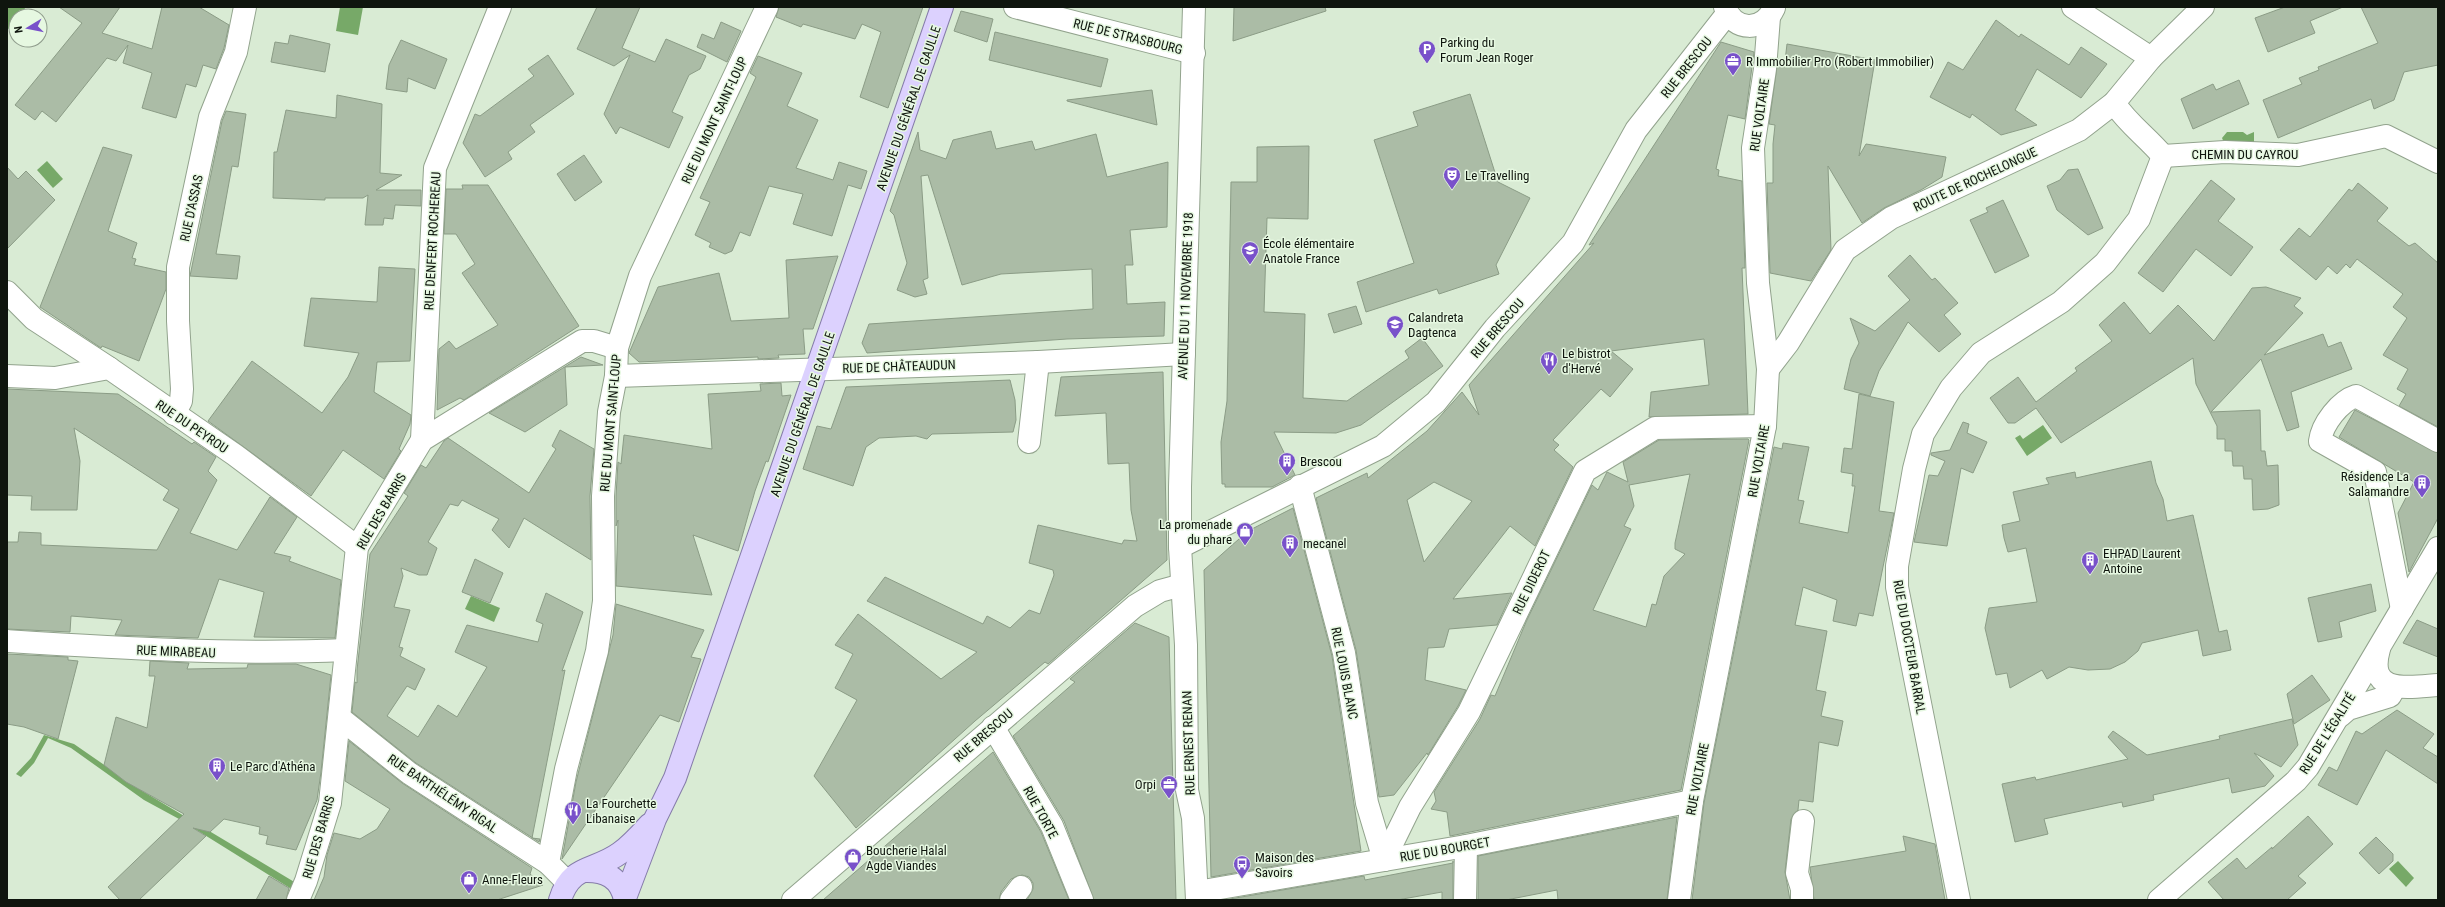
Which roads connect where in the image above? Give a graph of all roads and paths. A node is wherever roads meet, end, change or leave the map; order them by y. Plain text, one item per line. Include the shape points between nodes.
1 (244, 7) edge
2 (500, 7) edge
3 (767, 7) edge
4 (942, 7) edge
5 (1015, 7) edge
6 (1194, 7) edge
7 (2072, 7) edge
8 (2203, 7) edge
9 (1726, 11) edge
10 (1772, 12) edge
11 (1194, 53) junction
12 (2151, 58) junction
13 (2114, 103) junction
14 (2163, 156) junction
15 (2438, 162) edge
16 (7, 292) edge
17 (618, 348) junction
18 (1184, 354) junction
19 (1038, 362) junction
20 (108, 368) junction
21 (818, 369) junction
22 (1768, 369) junction
23 (7, 376) edge
24 (616, 376) junction
25 (174, 414) junction
26 (1765, 426) junction
27 (422, 440) junction
28 (2438, 440) edge
29 (1029, 442) dead end
30 (1300, 486) junction
31 (357, 547) junction
32 (1180, 548) junction
33 (2438, 548) edge
34 (1182, 585) junction
35 (2402, 609) junction
36 (7, 641) edge
37 (2378, 649) junction
38 (346, 650) junction
39 (2438, 685) edge
40 (2395, 687) junction
41 (2340, 716) junction
42 (340, 718) junction
43 (993, 727) junction
44 (1692, 801) junction
45 (655, 819) junction
46 (1803, 821) dead end
47 (1466, 846) junction
48 (1384, 860) junction
49 (548, 863) junction
50 (569, 885) edge
51 (1197, 896) edge
52 (2164, 898) edge
53 (625, 899) edge
54 (298, 900) edge
55 (548, 900) edge
56 (793, 900) edge
57 (1082, 900) edge
58 (1465, 900) edge
59 (1679, 900) edge
60 (1802, 900) edge
61 (1959, 900) edge

1 - 25 street, RUE D'ASSAS via 236,52 210,117 178,267 182,389 181,401
2 - 27 street, RUE DENFERT ROCHEREAU via 435,168
3 - 17 street, RUE DU MONT SAINT-LOUP via 640,276
4 - 21 main road, AVENUE DU GÉNÉRAL DE GAULLE
5 - 11 street, RUE DE STRASBOURG
6 - 11 street, AVENUE DU 11 NOVEMBRE 1918
7 - 12 street
8 - 12 street, ROUTE DE ROCHELONGUE
9 - 10 street via 1740,25 1748,27 1756,26
9 - 30 street, RUE BRESCOU via 1636,130 1573,243 1495,328 1436,402 1382,446
10 - 22 street, RUE VOLTAIRE via 1753,148 1758,283
11 - 18 street, AVENUE DU 11 NOVEMBRE 1918
12 - 13 street, ROUTE DE ROCHELONGUE
13 - 14 street via 2127,122 2149,140
13 - 22 street, ROUTE DE ROCHELONGUE via 2079,130 1892,218 1845,250 1788,343
14 - 15 street, CHEMIN DU CAYROU via 2225,152 2298,155 2386,136
14 - 61 street, RUE DU DOCTEUR BARRAL via 2139,219 2105,263 2061,302 1981,353 1951,388 1923,434 1914,469 1897,566 1897,587
16 - 20 street, RUE DU PEYROU via 34,319
17 - 24 street, RUE DU MONT SAINT-LOUP
17 - 27 street, RUE DES BARRIS via 594,341 582,341
18 - 19 street, RUE DE CHÂTEAUDUN
18 - 32 street, AVENUE DU 11 NOVEMBRE 1918
19 - 21 street, RUE DE CHÂTEAUDUN
19 - 29 street
20 - 23 street via 55,378
20 - 25 street, RUE DU PEYROU
21 - 24 street, RUE DE CHÂTEAUDUN
21 - 45 main road, AVENUE DU GÉNÉRAL DE GAULLE via 675,778
22 - 26 street, RUE VOLTAIRE
24 - 49 street, RUE DU MONT SAINT-LOUP via 609,412 603,496 604,601 597,652 566,769
25 - 31 street, RUE DU PEYROU via 235,455
26 - 44 street, RUE VOLTAIRE
26 - 48 street, RUE DIDEROT via 1655,428 1585,472 1469,712 1410,807
27 - 31 street, RUE DES BARRIS
28 - 35 street via 2356,396 2346,399 2322,431 2320,441 2375,472
30 - 32 street, RUE BRESCOU
30 - 48 street, RUE LOUIS BLANC via 1344,653 1367,803
31 - 38 street, RUE DES BARRIS
32 - 34 street, AVENUE DU 11 NOVEMBRE 1918
33 - 35 street, RUE DE L'ÉGALITÉ
34 - 43 street, RUE BRESCOU via 1160,591 1135,606
34 - 51 street, RUE ERNEST RENAN via 1186,645 1187,790 1192,818
35 - 37 street, RUE DE L'ÉGALITÉ
36 - 38 street, RUE MIRABEAU via 184,652 288,653
37 - 40 street via 2375,661 2378,672 2384,682
37 - 41 street, RUE DE L'ÉGALITÉ
38 - 42 street, RUE DES BARRIS
39 - 40 street
40 - 41 street via 2390,696 2348,709
41 - 52 street, RUE DE L'ÉGALITÉ via 2308,767 2296,781
42 - 49 street, RUE BARTHÉLÉMY RIGAL via 409,773
42 - 54 street, RUE DES BARRIS via 330,803
43 - 56 street, RUE BRESCOU
43 - 57 street, RUE TORTE via 1052,826
44 - 47 street, RUE DU BOURGET
44 - 59 street, RUE VOLTAIRE
45 - 50 main road, AVENUE DU GÉNÉRAL DE GAULLE via 619,854
45 - 53 main road, AVENUE DU GÉNÉRAL DE GAULLE
46 - 60 street via 1797,873 1802,889
47 - 48 street, RUE DU BOURGET
47 - 58 street
48 - 51 street, RUE DU BOURGET
49 - 50 street
50 - 53 main road via 597,870 610,875 620,885
50 - 55 main road, AVENUE DU GÉNÉRAL DE GAULLE

